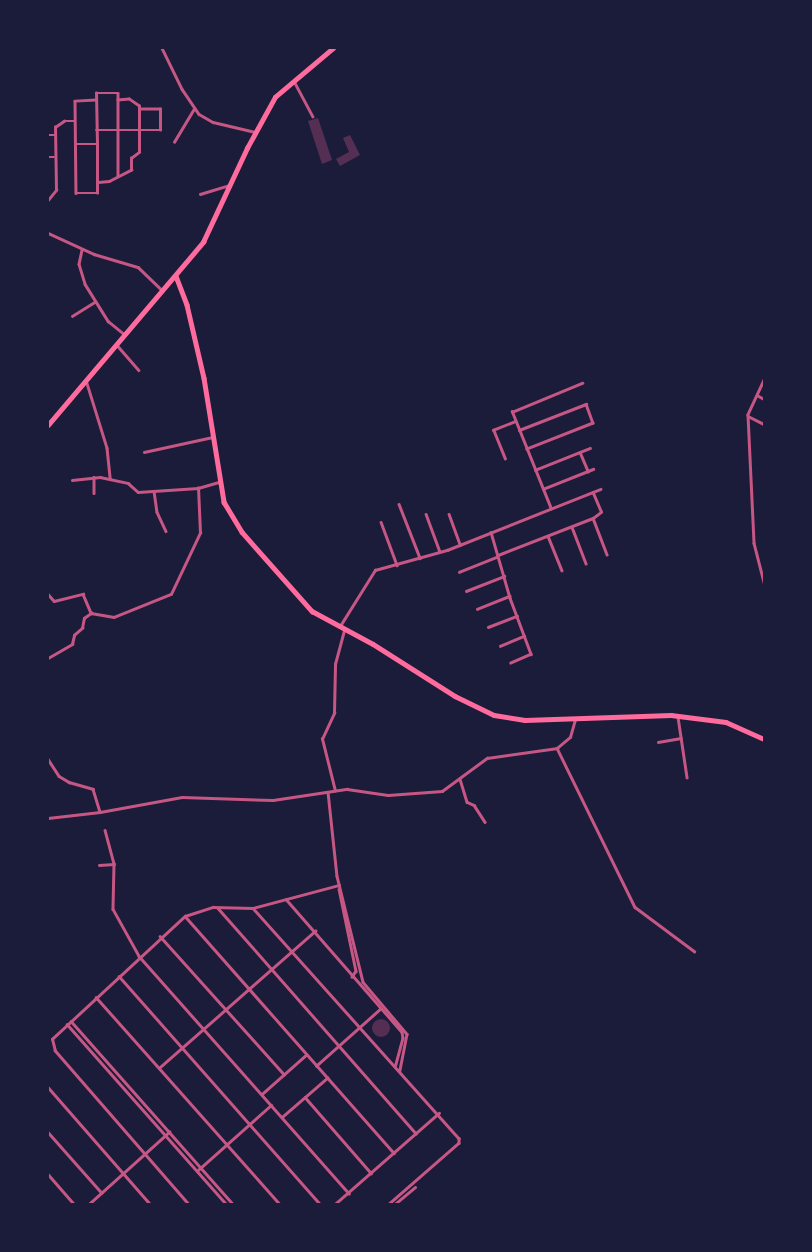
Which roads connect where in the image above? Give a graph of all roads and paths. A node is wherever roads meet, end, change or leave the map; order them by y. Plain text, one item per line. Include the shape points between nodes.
1 (162, 48) edge
2 (334, 48) edge
3 (293, 80) junction
4 (96, 100) junction
5 (118, 100) junction
6 (140, 109) junction
7 (194, 109) junction
8 (313, 116) dead end
9 (75, 121) junction
10 (96, 130) junction
11 (118, 130) junction
12 (140, 130) junction
13 (255, 132) junction
14 (48, 135) edge
15 (55, 135) junction
16 (174, 142) dead end
17 (75, 144) junction
18 (97, 144) junction
19 (48, 157) edge
20 (54, 157) junction
21 (118, 175) junction
22 (97, 182) junction
23 (229, 185) junction
24 (200, 194) dead end
25 (48, 200) edge
26 (48, 233) edge
27 (82, 250) junction
28 (176, 276) junction
29 (163, 291) junction
30 (95, 302) junction
31 (72, 316) dead end
32 (126, 336) junction
33 (117, 345) junction
34 (139, 370) dead end
35 (86, 380) junction
36 (764, 380) edge
37 (582, 383) dead end
38 (757, 395) junction
39 (764, 399) edge
40 (748, 416) junction
41 (515, 420) junction
42 (764, 424) edge
43 (48, 426) edge
44 (519, 430) junction
45 (213, 437) junction
46 (590, 448) dead end
47 (527, 449) junction
48 (144, 452) dead end
49 (580, 452) junction
50 (505, 459) dead end
51 (593, 469) dead end
52 (535, 470) junction
53 (588, 471) junction
54 (94, 477) junction
55 (72, 480) dead end
56 (110, 480) junction
57 (218, 482) junction
58 (198, 488) junction
59 (543, 489) junction
60 (600, 489) dead end
61 (154, 491) junction
62 (94, 493) dead end
63 (593, 493) junction
64 (398, 504) dead end
65 (551, 509) junction
66 (426, 514) dead end
67 (449, 514) dead end
68 (593, 518) junction
69 (381, 522) dead end
70 (572, 527) junction
71 (166, 531) dead end
72 (491, 532) junction
73 (548, 536) junction
74 (460, 545) junction
75 (440, 552) junction
76 (607, 554) dead end
77 (497, 556) junction
78 (420, 558) junction
79 (586, 563) dead end
80 (397, 565) junction
81 (562, 570) dead end
82 (459, 572) dead end
83 (504, 576) junction
84 (764, 580) edge
85 (466, 591) dead end
86 (48, 594) edge
87 (511, 595) junction
88 (477, 609) dead end
89 (91, 613) junction
90 (516, 616) junction
91 (488, 627) dead end
92 (339, 628) junction
93 (344, 631) junction
94 (524, 636) junction
95 (500, 646) dead end
96 (48, 658) edge
97 (511, 663) dead end
98 (678, 716) junction
99 (575, 717) junction
100 (681, 738) junction
101 (764, 739) edge
102 (658, 742) dead end
103 (557, 748) junction
104 (48, 759) edge
105 (687, 777) dead end
106 (460, 779) junction
107 (335, 791) junction
108 (328, 792) junction
109 (100, 812) junction
110 (48, 818) edge
111 (485, 822) dead end
112 (104, 830) dead end
113 (114, 864) junction
114 (99, 865) dead end
115 (339, 885) junction
116 (286, 899) junction
117 (217, 907) junction
118 (253, 908) junction
119 (185, 916) junction
120 (315, 931) junction
121 (160, 936) junction
122 (293, 950) junction
123 (694, 951) dead end
124 (140, 956) junction
125 (271, 969) junction
126 (119, 976) junction
127 (352, 977) junction
128 (248, 989) junction
129 (96, 997) junction
130 (226, 1009) junction
131 (380, 1009) junction
132 (71, 1021) junction
133 (67, 1024) junction
134 (361, 1026) junction
135 (204, 1029) junction
136 (339, 1046) junction
137 (182, 1048) junction
138 (306, 1054) junction
139 (316, 1066) junction
140 (396, 1066) junction
141 (159, 1068) junction
142 (400, 1071) junction
143 (284, 1074) junction
144 (327, 1078) junction
145 (48, 1087) edge
146 (262, 1094) junction
147 (305, 1097) junction
148 (271, 1105) junction
149 (438, 1113) junction
150 (282, 1117) junction
151 (250, 1124) junction
152 (48, 1132) edge
153 (169, 1132) junction
154 (416, 1133) junction
155 (165, 1135) junction
156 (226, 1145) junction
157 (394, 1153) junction
158 (144, 1155) junction
159 (201, 1168) junction
160 (197, 1171) junction
161 (372, 1172) junction
162 (48, 1174) edge
163 (123, 1174) junction
164 (415, 1187) dead end
165 (102, 1193) junction
166 (349, 1193) junction
167 (74, 1204) edge
168 (89, 1204) edge
169 (150, 1204) edge
170 (188, 1204) edge
171 (226, 1204) edge
172 (233, 1204) edge
173 (280, 1204) edge
174 (320, 1204) edge
175 (336, 1204) edge
176 (389, 1204) edge
177 (395, 1204) edge

1 - 7 street
2 - 3 main road
3 - 8 street
3 - 13 main road via 275,97
4 - 5 street via 96,93 118,93
4 - 9 street via 75,100
4 - 10 street
5 - 6 street via 129,99
5 - 11 street
6 - 12 street
6 - 12 street via 160,108 160,130
7 - 13 street via 213,122
7 - 16 street
9 - 15 street via 64,121 55,127
9 - 17 street
10 - 11 street
10 - 18 street
11 - 12 street
11 - 21 street
12 - 21 street via 139,152 131,158 131,170
13 - 23 main road
14 - 15 street
15 - 20 street
17 - 18 street
17 - 22 street via 76,193 97,193
18 - 22 street
19 - 20 street
20 - 25 street via 56,190
21 - 22 street via 109,181
23 - 24 street
23 - 28 main road via 208,236
26 - 27 street
27 - 29 street via 138,267
27 - 30 street via 81,273
28 - 29 main road
28 - 45 main road via 196,342
29 - 32 main road
30 - 31 street
30 - 32 street via 108,321
32 - 33 main road
33 - 34 street
33 - 35 main road
35 - 43 main road
35 - 56 street via 107,448
36 - 38 street
37 - 41 street via 513,410
38 - 39 street
38 - 40 street
40 - 42 street
40 - 84 street via 753,538
41 - 44 street
41 - 50 street via 493,430
44 - 47 street
44 - 47 street via 586,404 593,423
45 - 48 street
45 - 57 main road
46 - 49 street
47 - 52 street
49 - 52 street
49 - 53 street
51 - 53 street
52 - 59 street
53 - 59 street
54 - 55 street
54 - 56 street
54 - 62 street
56 - 61 street via 128,483 138,492
57 - 58 street
57 - 92 main road via 228,510 242,532 312,611
58 - 61 street
58 - 89 street via 200,533 171,594 114,617
59 - 65 street
60 - 63 street
61 - 71 street via 157,512
63 - 65 street
63 - 68 street via 601,512
64 - 78 street
65 - 72 street
66 - 75 street
67 - 74 street
68 - 70 street
68 - 76 street
69 - 80 street
70 - 73 street
70 - 79 street
72 - 74 street
72 - 77 street
73 - 77 street
73 - 81 street
74 - 75 street
75 - 78 street
77 - 82 street
77 - 83 street
78 - 80 street
80 - 92 street via 371,573
83 - 85 street
83 - 87 street
86 - 89 street via 54,601 83,594
87 - 88 street
87 - 90 street
89 - 96 street via 84,618 72,644
90 - 91 street
90 - 94 street
92 - 93 main road
93 - 99 main road via 374,644 485,712 525,720
93 - 107 street via 335,664 334,713 322,739
94 - 95 street
94 - 97 street via 531,654
98 - 99 main road
98 - 100 street
98 - 101 main road via 726,722
99 - 103 street via 570,737
100 - 102 street
100 - 105 street
103 - 106 street via 487,758
103 - 123 street via 634,907
104 - 109 street via 59,776 93,789
106 - 107 street via 448,789 436,792 388,795
106 - 111 street via 467,802 474,805
107 - 108 street
108 - 109 street via 273,800 182,797
108 - 115 street
109 - 110 street
112 - 113 street
113 - 114 street
113 - 124 street via 113,909
115 - 116 street
115 - 127 street via 356,971
115 - 142 street via 363,982 407,1034
116 - 118 street
116 - 120 street
117 - 118 street
117 - 119 street
117 - 125 street
118 - 122 street
119 - 121 street
119 - 128 street
120 - 122 street
120 - 127 street
121 - 124 street
121 - 130 street
122 - 125 street
122 - 134 street
124 - 126 street
124 - 135 street
125 - 128 street
125 - 136 street
126 - 129 street
126 - 137 street
127 - 131 street
128 - 130 street
128 - 138 street
129 - 132 street
129 - 141 street
130 - 135 street
130 - 143 street
131 - 134 street
131 - 140 street via 403,1035
132 - 133 street
132 - 153 street
133 - 155 street
133 - 158 street via 52,1039 53,1048
134 - 136 street
134 - 140 street
135 - 137 street
135 - 146 street
136 - 139 street
136 - 154 street
137 - 141 street
137 - 151 street
138 - 139 street
138 - 143 street
139 - 144 street
140 - 142 street
141 - 156 street
142 - 149 street
143 - 146 street
144 - 147 street
144 - 157 street
145 - 163 street
146 - 148 street
147 - 150 street
147 - 161 street
148 - 150 street
148 - 151 street
149 - 154 street
149 - 176 street via 458,1135 459,1143
150 - 166 street
151 - 156 street
151 - 174 street
152 - 165 street
153 - 155 street
153 - 159 street
154 - 157 street
155 - 158 street
155 - 160 street
156 - 159 street
156 - 173 street
157 - 161 street
158 - 163 street
158 - 170 street
159 - 160 street
159 - 172 street
160 - 171 street
161 - 166 street
162 - 167 street
163 - 165 street
163 - 169 street
164 - 177 street
165 - 168 street
166 - 175 street

